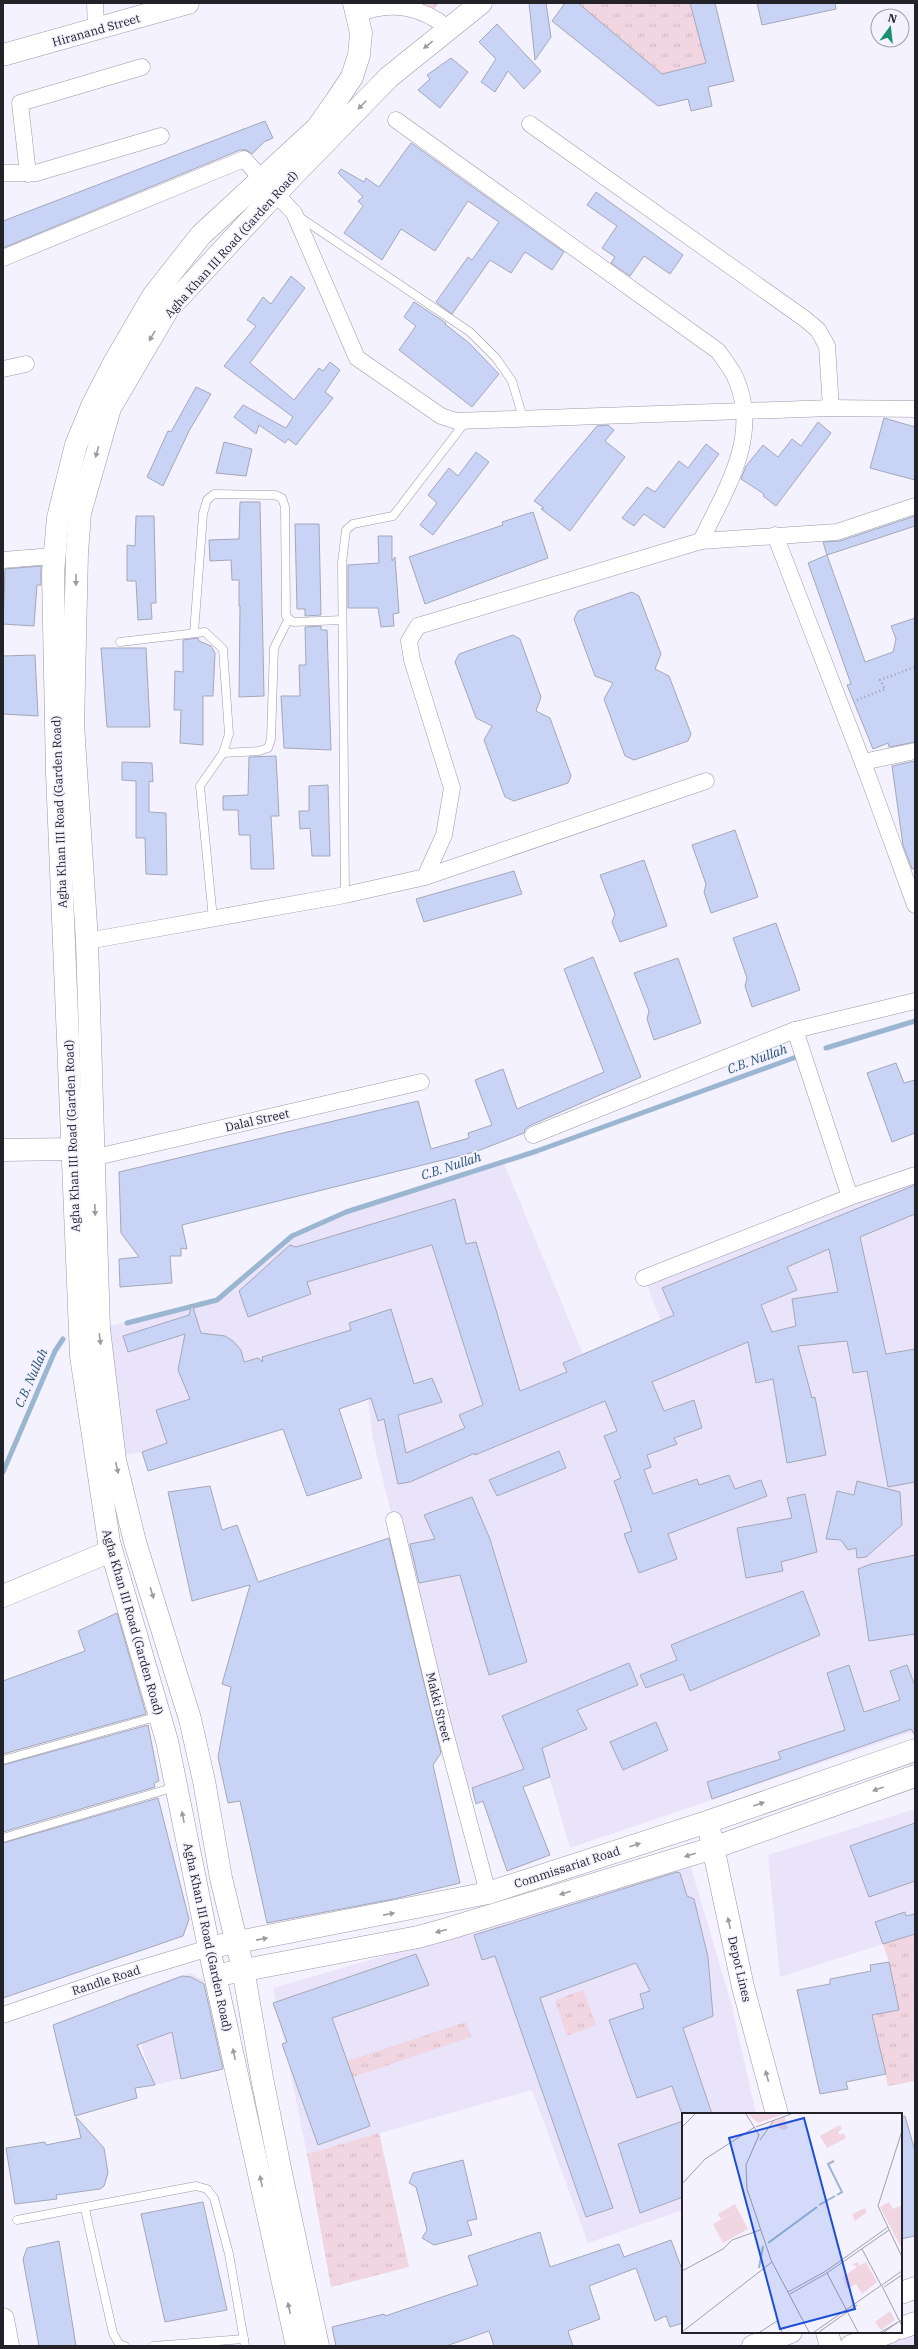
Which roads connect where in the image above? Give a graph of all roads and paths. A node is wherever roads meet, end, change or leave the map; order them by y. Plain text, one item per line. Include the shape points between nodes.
1 (95, 3) edge
2 (188, 3) edge
3 (481, 3) edge
4 (356, 9) edge
5 (448, 28) junction
6 (96, 30) junction
7 (3, 55) edge
8 (142, 67) dead end
9 (396, 120) dead end
10 (530, 124) dead end
11 (161, 136) dead end
12 (3, 173) edge
13 (28, 174) junction
14 (269, 186) junction
15 (294, 213) junction
16 (3, 258) edge
17 (26, 364) dead end
18 (3, 369) edge
19 (830, 408) junction
20 (915, 409) edge
21 (744, 411) junction
22 (523, 418) junction
23 (467, 420) junction
24 (915, 506) edge
25 (775, 534) junction
26 (700, 541) junction
27 (53, 556) junction
28 (3, 560) edge
29 (288, 620) junction
30 (342, 620) junction
31 (194, 633) junction
32 (120, 642) dead end
33 (915, 668) edge
34 (841, 706) junction
35 (915, 751) edge
36 (223, 753) junction
37 (863, 762) junction
38 (706, 781) dead end
39 (425, 878) junction
40 (345, 895) junction
41 (915, 905) edge
42 (213, 919) junction
43 (87, 941) junction
44 (915, 1001) edge
45 (795, 1030) junction
46 (421, 1082) dead end
47 (533, 1135) dead end
48 (72, 1149) junction
49 (3, 1150) edge
50 (92, 1158) junction
51 (915, 1174) edge
52 (850, 1197) junction
53 (644, 1278) dead end
54 (394, 1520) dead end
55 (111, 1551) junction
56 (3, 1596) edge
57 (160, 1716) junction
58 (915, 1750) edge
59 (3, 1760) edge
60 (915, 1776) edge
61 (177, 1787) junction
62 (707, 1822) junction
63 (3, 1838) edge
64 (713, 1848) junction
65 (488, 1893) junction
66 (237, 1943) junction
67 (209, 1948) junction
68 (243, 1969) junction
69 (217, 1976) junction
70 (3, 2015) edge
71 (777, 2113) edge
72 (85, 2209) junction
73 (17, 2220) dead end
74 (915, 2288) edge
75 (902, 2293) edge
76 (3, 2319) edge
77 (915, 2323) edge
78 (902, 2328) edge
79 (788, 2333) edge
80 (827, 2333) edge
81 (887, 2333) edge
82 (244, 2342) edge
83 (8, 2346) edge
84 (125, 2346) edge
85 (153, 2346) edge
86 (297, 2346) edge
87 (318, 2346) edge
88 (753, 2346) edge
89 (831, 2346) edge
90 (851, 2346) edge

1 - 6 street
2 - 6 main road, Hiranand Street
3 - 5 main road, Agha Khan III Road (Garden Road)
4 - 5 street via 391,6 414,8
4 - 14 main road, Agha Khan III Road (Garden Road) via 361,33 359,55 352,77 317,128
5 -> 14 main road, Agha Khan III Road (Garden Road) via 389,77
6 - 7 main road, Hiranand Street
8 - 13 street via 20,103
9 - 21 street via 718,351 736,378
10 - 19 street via 818,330 827,346
11 - 13 street
12 - 13 street
14 - 15 street
14 - 16 street via 244,159
14 - 27 main road, Agha Khan III Road (Garden Road) via 201,235 153,296 124,343 93,404 76,446 58,518
14 -> 43 main road, Agha Khan III Road (Garden Road) via 168,309 110,408 80,513 73,724
15 - 22 lane via 470,332 496,358 512,381
15 - 23 street via 357,358 441,416 456,421
17 - 18 street
19 - 20 street
19 - 21 street
21 - 22 street
21 - 26 street via 745,436 736,467
22 - 23 street
23 - 30 lane via 393,516 353,524 346,530 342,563
24 - 25 street via 837,532
25 - 26 street
25 - 34 street
26 - 39 street via 418,626 409,642 412,660 452,788 444,835
27 - 28 street
27 - 48 main road, Agha Khan III Road (Garden Road) via 57,773
29 - 30 lane
29 - 31 lane via 285,507 282,498 275,495 214,494 207,500 204,514
29 - 36 lane via 274,648 271,739 268,748
30 - 40 lane
31 - 32 lane
31 - 36 lane via 205,632 223,650 229,734
33 - 34 path via 880,680 885,689
34 - 37 street
35 - 37 street
36 - 42 lane via 200,786
37 - 41 street
38 - 39 street
39 - 40 street
40 - 42 street
42 - 43 street
43 - 50 main road, Agha Khan III Road (Garden Road)
44 - 45 street
45 - 47 street
45 - 52 street
46 - 50 street, Dalal Street
48 - 49 main road
48 - 55 main road, Agha Khan III Road (Garden Road) via 81,1356
50 -> 66 main road, Agha Khan III Road (Garden Road) via 99,1329 115,1460 135,1542 190,1719 221,1878
51 - 52 street
52 - 53 street
54 - 65 street, Makki Street via 441,1717
55 - 56 main road
55 - 57 main road, Agha Khan III Road (Garden Road)
57 - 59 lane
57 - 61 main road, Agha Khan III Road (Garden Road)
62 -> 58 main road, Commissariat Road
60 -> 64 main road, Commissariat Road
61 - 63 lane
67 -> 61 main road, Agha Khan III Road (Garden Road)
62 - 64 main road, Depot Lines
65 -> 62 main road, Commissariat Road
64 -> 68 main road, Commissariat Road via 418,1937
71 -> 64 main road, Depot Lines via 743,1987
66 -> 65 main road, Commissariat Road
66 - 67 main road, Commissariat Road
66 - 68 main road, Agha Khan III Road (Garden Road)
67 - 69 main road, Agha Khan III Road (Garden Road)
67 - 70 street, Randle Road via 116,1976
68 - 69 main road, Commissariat Road
68 - 87 main road, Agha Khan III Road (Garden Road) via 262,2078
86 -> 69 main road, Agha Khan III Road (Garden Road)
72 - 73 lane
72 - 82 lane via 196,2186 207,2189 214,2198 229,2254
72 - 84 lane via 113,2334 119,2344
74 - 75 main road
76 - 83 main road
77 - 78 main road
79 - 88 main road
80 - 89 main road
81 - 90 main road
82 - 85 lane

